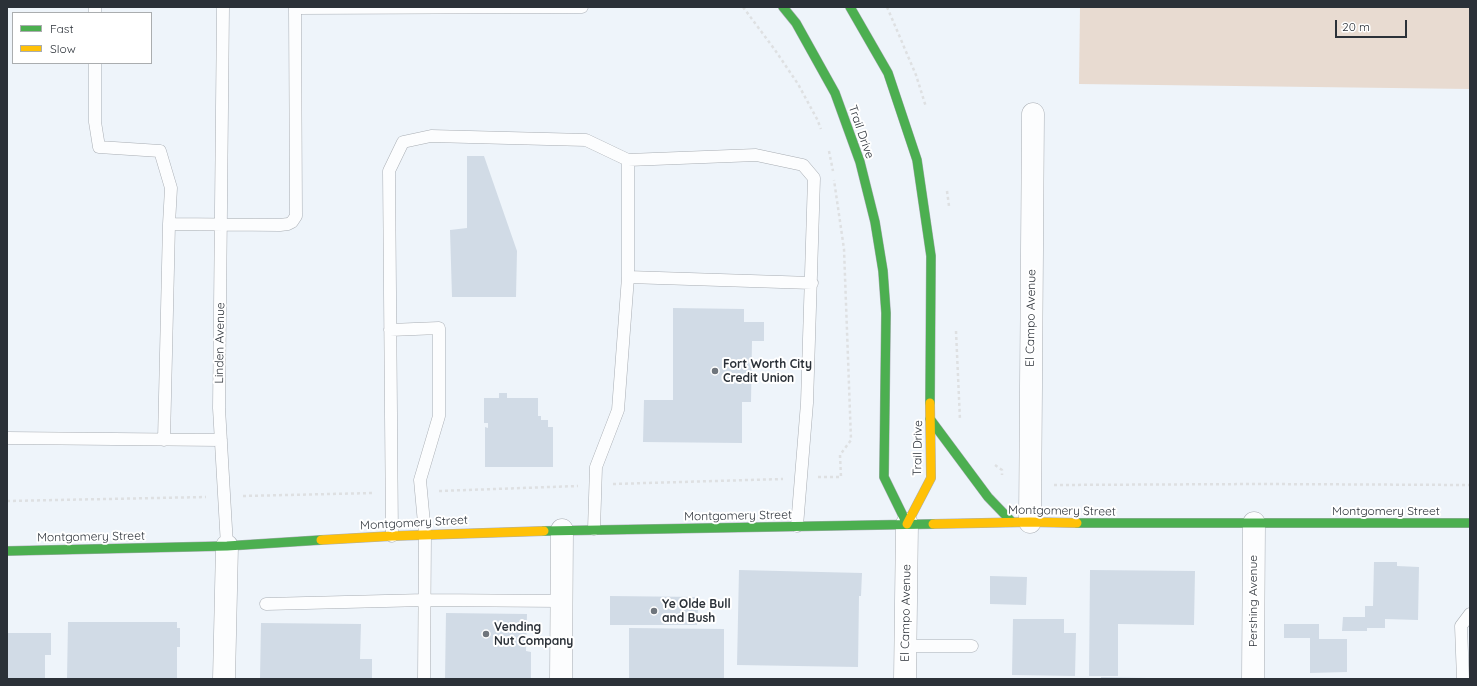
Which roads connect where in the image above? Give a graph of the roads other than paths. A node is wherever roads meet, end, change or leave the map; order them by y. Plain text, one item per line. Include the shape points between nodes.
1 (223, 7) edge
2 (582, 7) edge
3 (784, 7) edge
4 (850, 7) edge
5 (295, 8) edge
6 (95, 64) edge
7 (1033, 114) dead end
8 (628, 160) junction
9 (169, 224) junction
10 (221, 224) junction
11 (628, 277) junction
12 (812, 283) junction
13 (390, 330) junction
14 (930, 419) junction
15 (7, 438) edge
16 (164, 440) junction
17 (221, 440) junction
18 (1021, 522) junction
19 (1254, 523) junction
20 (1470, 523) edge
21 (907, 524) junction
22 (797, 526) junction
23 (594, 529) junction
24 (562, 530) junction
25 (425, 534) junction
26 (392, 536) junction
27 (227, 546) junction
28 (7, 551) edge
29 (424, 600) junction
30 (562, 600) junction
31 (266, 604) dead end
32 (1470, 614) edge
33 (905, 646) junction
34 (972, 646) dead end
35 (224, 679) edge
36 (424, 679) edge
37 (561, 679) edge
38 (905, 679) edge
39 (1253, 679) edge
40 (1464, 679) edge

1 - 10 lane, Linden Avenue
2 - 5 lane
3 - 21 main road, Trail Drive via 796,23 835,93 860,162 875,222 883,271 886,313 884,477
4 - 14 main road, Trail Drive via 888,72 917,160 931,256
5 - 10 lane via 296,216 292,222 280,225
6 - 9 lane via 95,122 99,147 160,151 171,188
7 - 18 street, El Campo Avenue via 1030,485
8 - 11 lane
8 - 12 lane via 756,155 803,165 814,178
8 - 13 lane via 586,140 431,136 403,142 389,171
9 - 10 lane
9 - 16 lane
10 - 17 lane, Linden Avenue
11 - 12 lane
11 - 23 lane via 618,410 596,467
12 - 22 lane via 807,403
13 - 25 lane via 439,328 439,416 420,480
13 - 26 lane
14 - 18 main road via 988,497
14 - 21 main road, Trail Drive via 931,478
15 - 16 lane
16 - 17 lane
17 - 27 lane, Linden Avenue
18 - 19 main road, Montgomery Street
18 - 21 main road, Montgomery Street
19 - 20 main road, Montgomery Street
19 - 39 street, Pershing Avenue
21 - 22 main road, Montgomery Street
21 - 33 street, El Campo Avenue
22 - 23 main road, Montgomery Street
23 - 24 main road, Montgomery Street
24 - 25 main road, Montgomery Street
24 - 30 street
25 - 26 main road, Montgomery Street
25 - 29 lane
26 - 27 main road, Montgomery Street
27 - 28 main road, Montgomery Street
27 - 35 street, Linden Avenue
29 - 30 lane
29 - 31 lane
29 - 36 lane
30 - 37 street
32 - 40 lane via 1461,626
33 - 34 lane
33 - 38 street, El Campo Avenue

